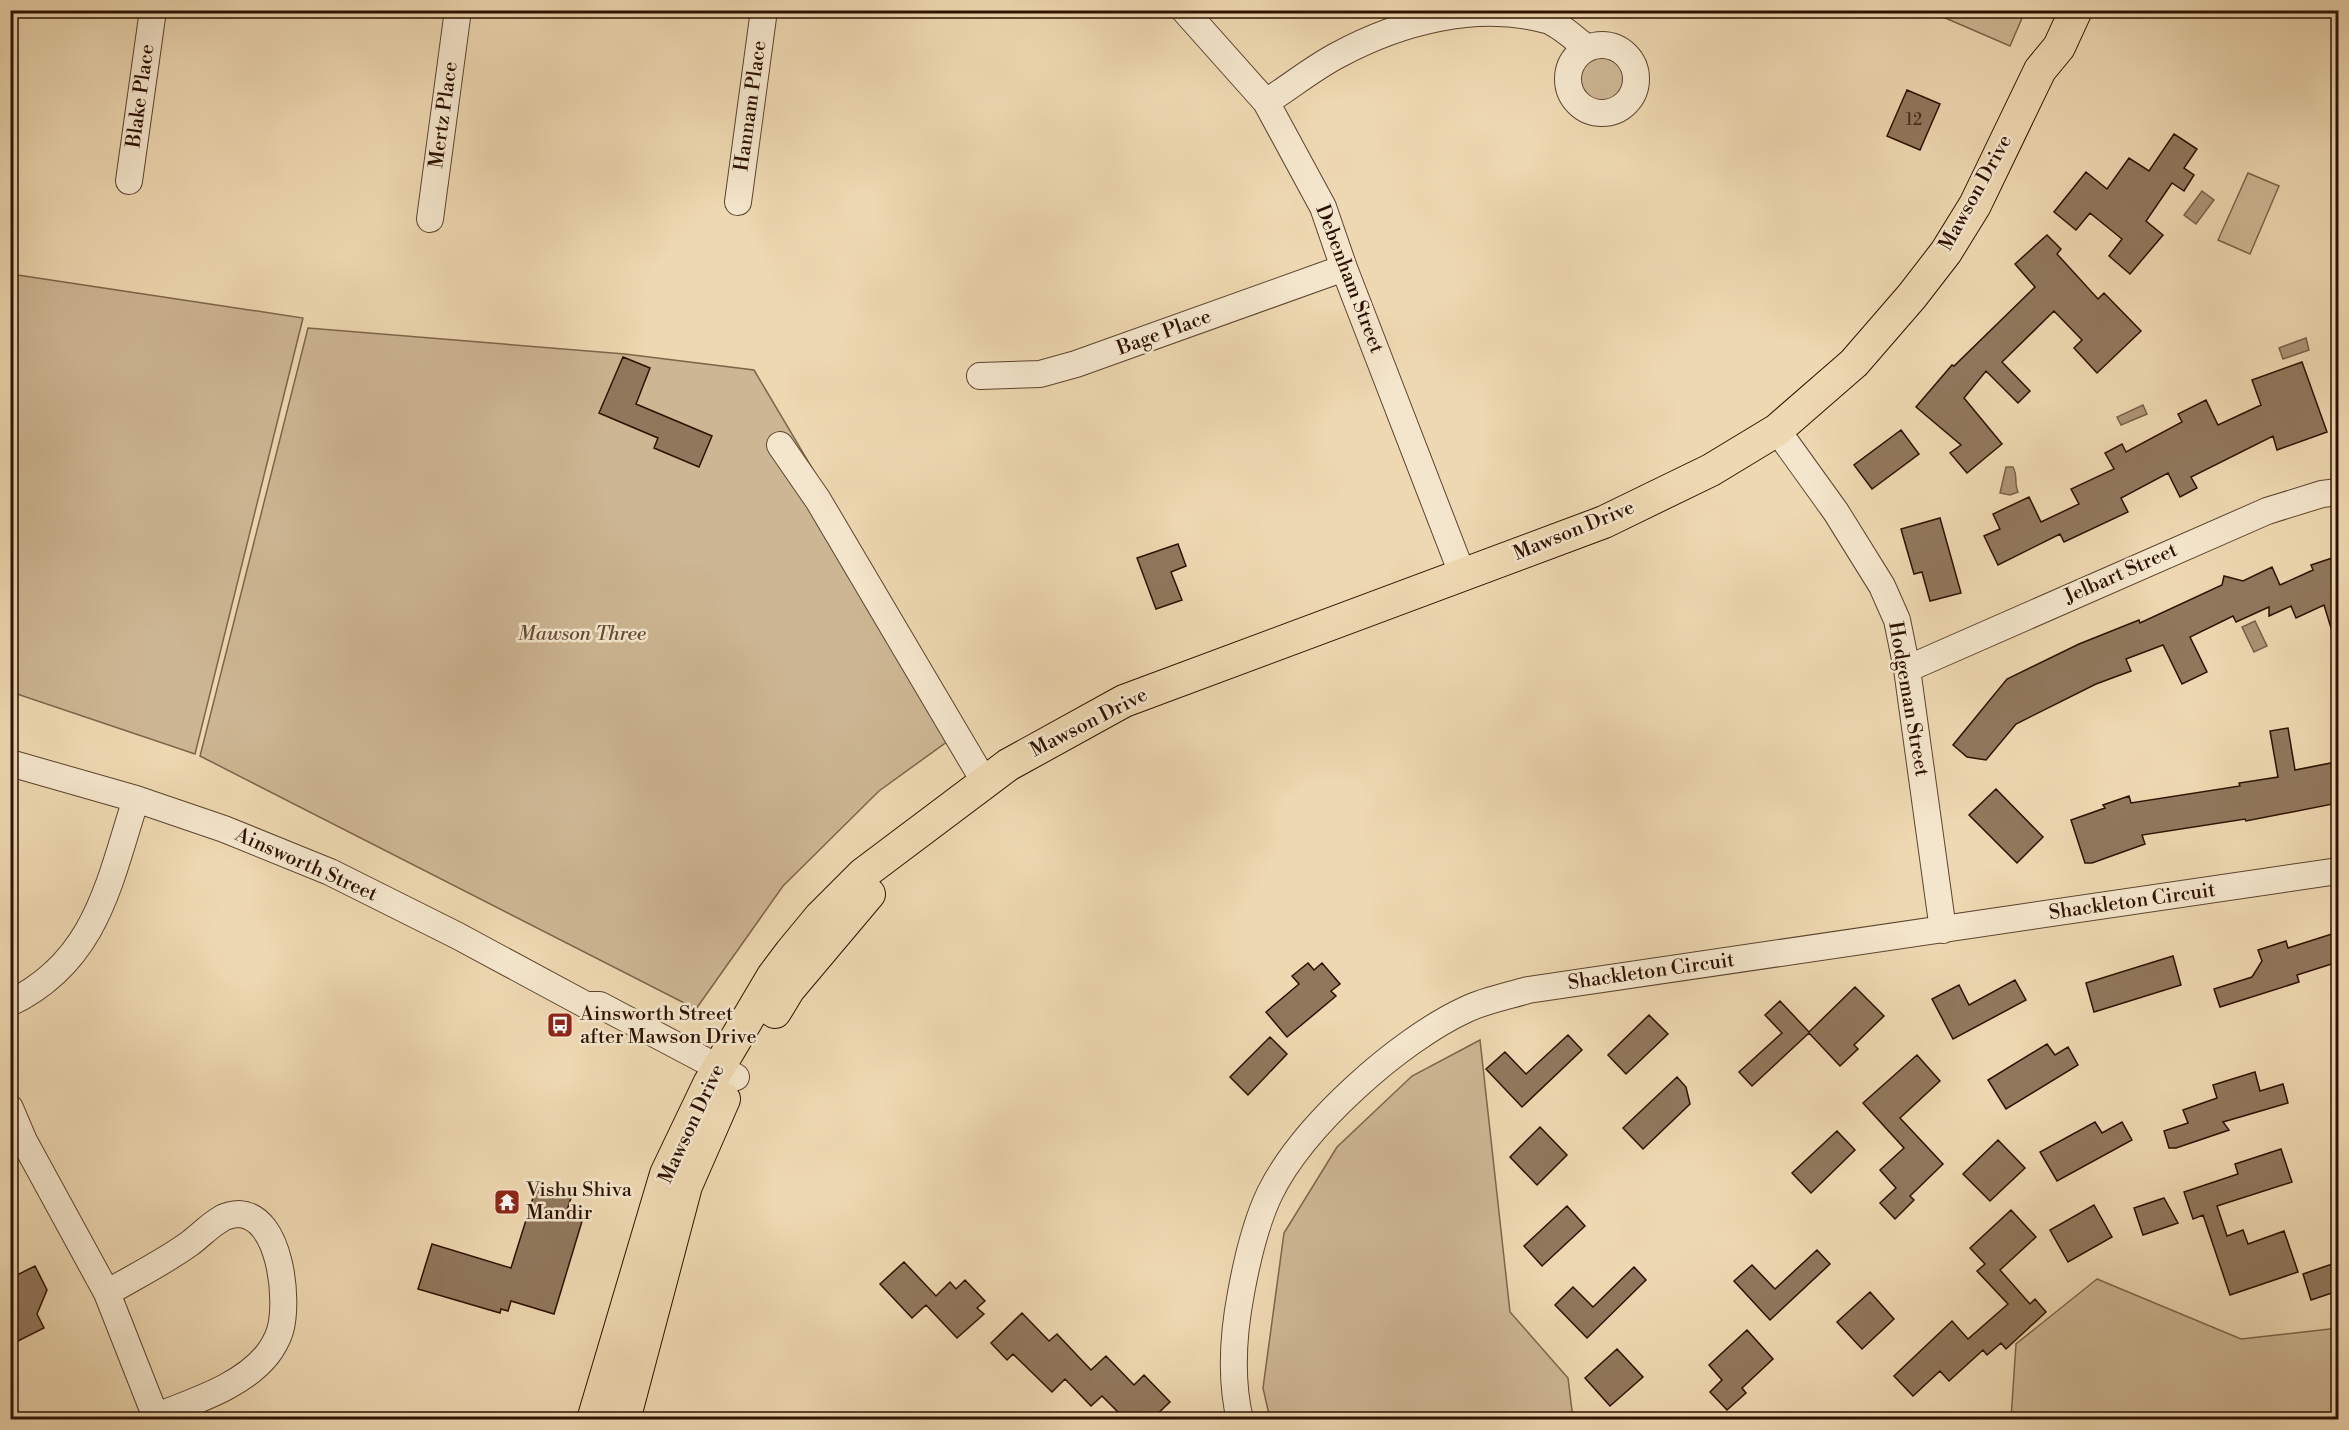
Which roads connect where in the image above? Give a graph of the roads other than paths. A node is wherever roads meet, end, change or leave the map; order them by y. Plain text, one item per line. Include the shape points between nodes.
1 (153, 10) edge
2 (458, 10) edge
3 (764, 10) edge
4 (1184, 10) edge
5 (2056, 10) edge
6 (2076, 10) edge
7 (1587, 48) dead end
8 (2040, 70) junction
9 (1266, 102) junction
10 (129, 181) dead end
11 (738, 202) dead end
12 (430, 219) dead end
13 (1344, 268) junction
14 (980, 376) dead end
15 (1777, 430) junction
16 (780, 445) dead end
17 (2338, 492) edge
18 (1463, 576) junction
19 (1907, 669) junction
20 (10, 763) edge
21 (984, 781) junction
22 (136, 799) junction
23 (2338, 871) edge
24 (1943, 930) junction
25 (10, 1003) edge
26 (722, 1081) junction
27 (10, 1108) edge
28 (107, 1293) junction
29 (157, 1418) edge
30 (593, 1419) edge
31 (624, 1419) edge
32 (1239, 1419) edge

1 - 10 street, Blake Place
2 - 12 street, Mertz Place
3 - 11 street, Hannam Place
4 - 9 street, Debenham Street
5 - 8 main road, Mawson Drive via 2044,39
6 - 8 main road, Mawson Drive via 2059,47
7 - 9 street via 1548,20 1504,14 1450,15 1391,31 1338,55
8 - 15 main road, Mawson Drive via 1975,205 1946,252 1854,363
9 - 13 street, Debenham Street via 1323,207
13 - 14 street, Bage Place via 1076,364 1040,374
13 - 18 street, Debenham Street
15 - 18 main road, Mawson Drive via 1712,470 1604,522
15 - 19 street, Hodgeman Street via 1836,512 1882,586 1897,620
16 - 21 street via 818,500
17 - 19 street, Jelbart Street via 2267,511
18 - 21 main road, Mawson Drive via 1124,701
19 - 24 street, Hodgeman Street
20 - 22 street, Ainsworth Street
21 - 26 main road, Mawson Drive via 863,874 820,917 773,976
22 - 25 street via 100,911 82,944 58,972
22 - 26 street, Ainsworth Street via 330,872 586,1005 592,1017
23 - 24 street, Shackleton Circuit
24 - 32 street, Shackleton Circuit via 1528,990 1467,1009 1414,1040 1355,1088 1303,1140 1270,1193 1248,1254 1234,1331 1233,1394
26 - 30 main road, Mawson Drive via 666,1174
26 - 31 main road, Mawson Drive via 686,1186
27 - 28 street
28 - 29 street
28 - 29 street via 188,1245 223,1218 239,1214 255,1220 269,1233 278,1251 280,1331 269,1354 253,1370 231,1383

